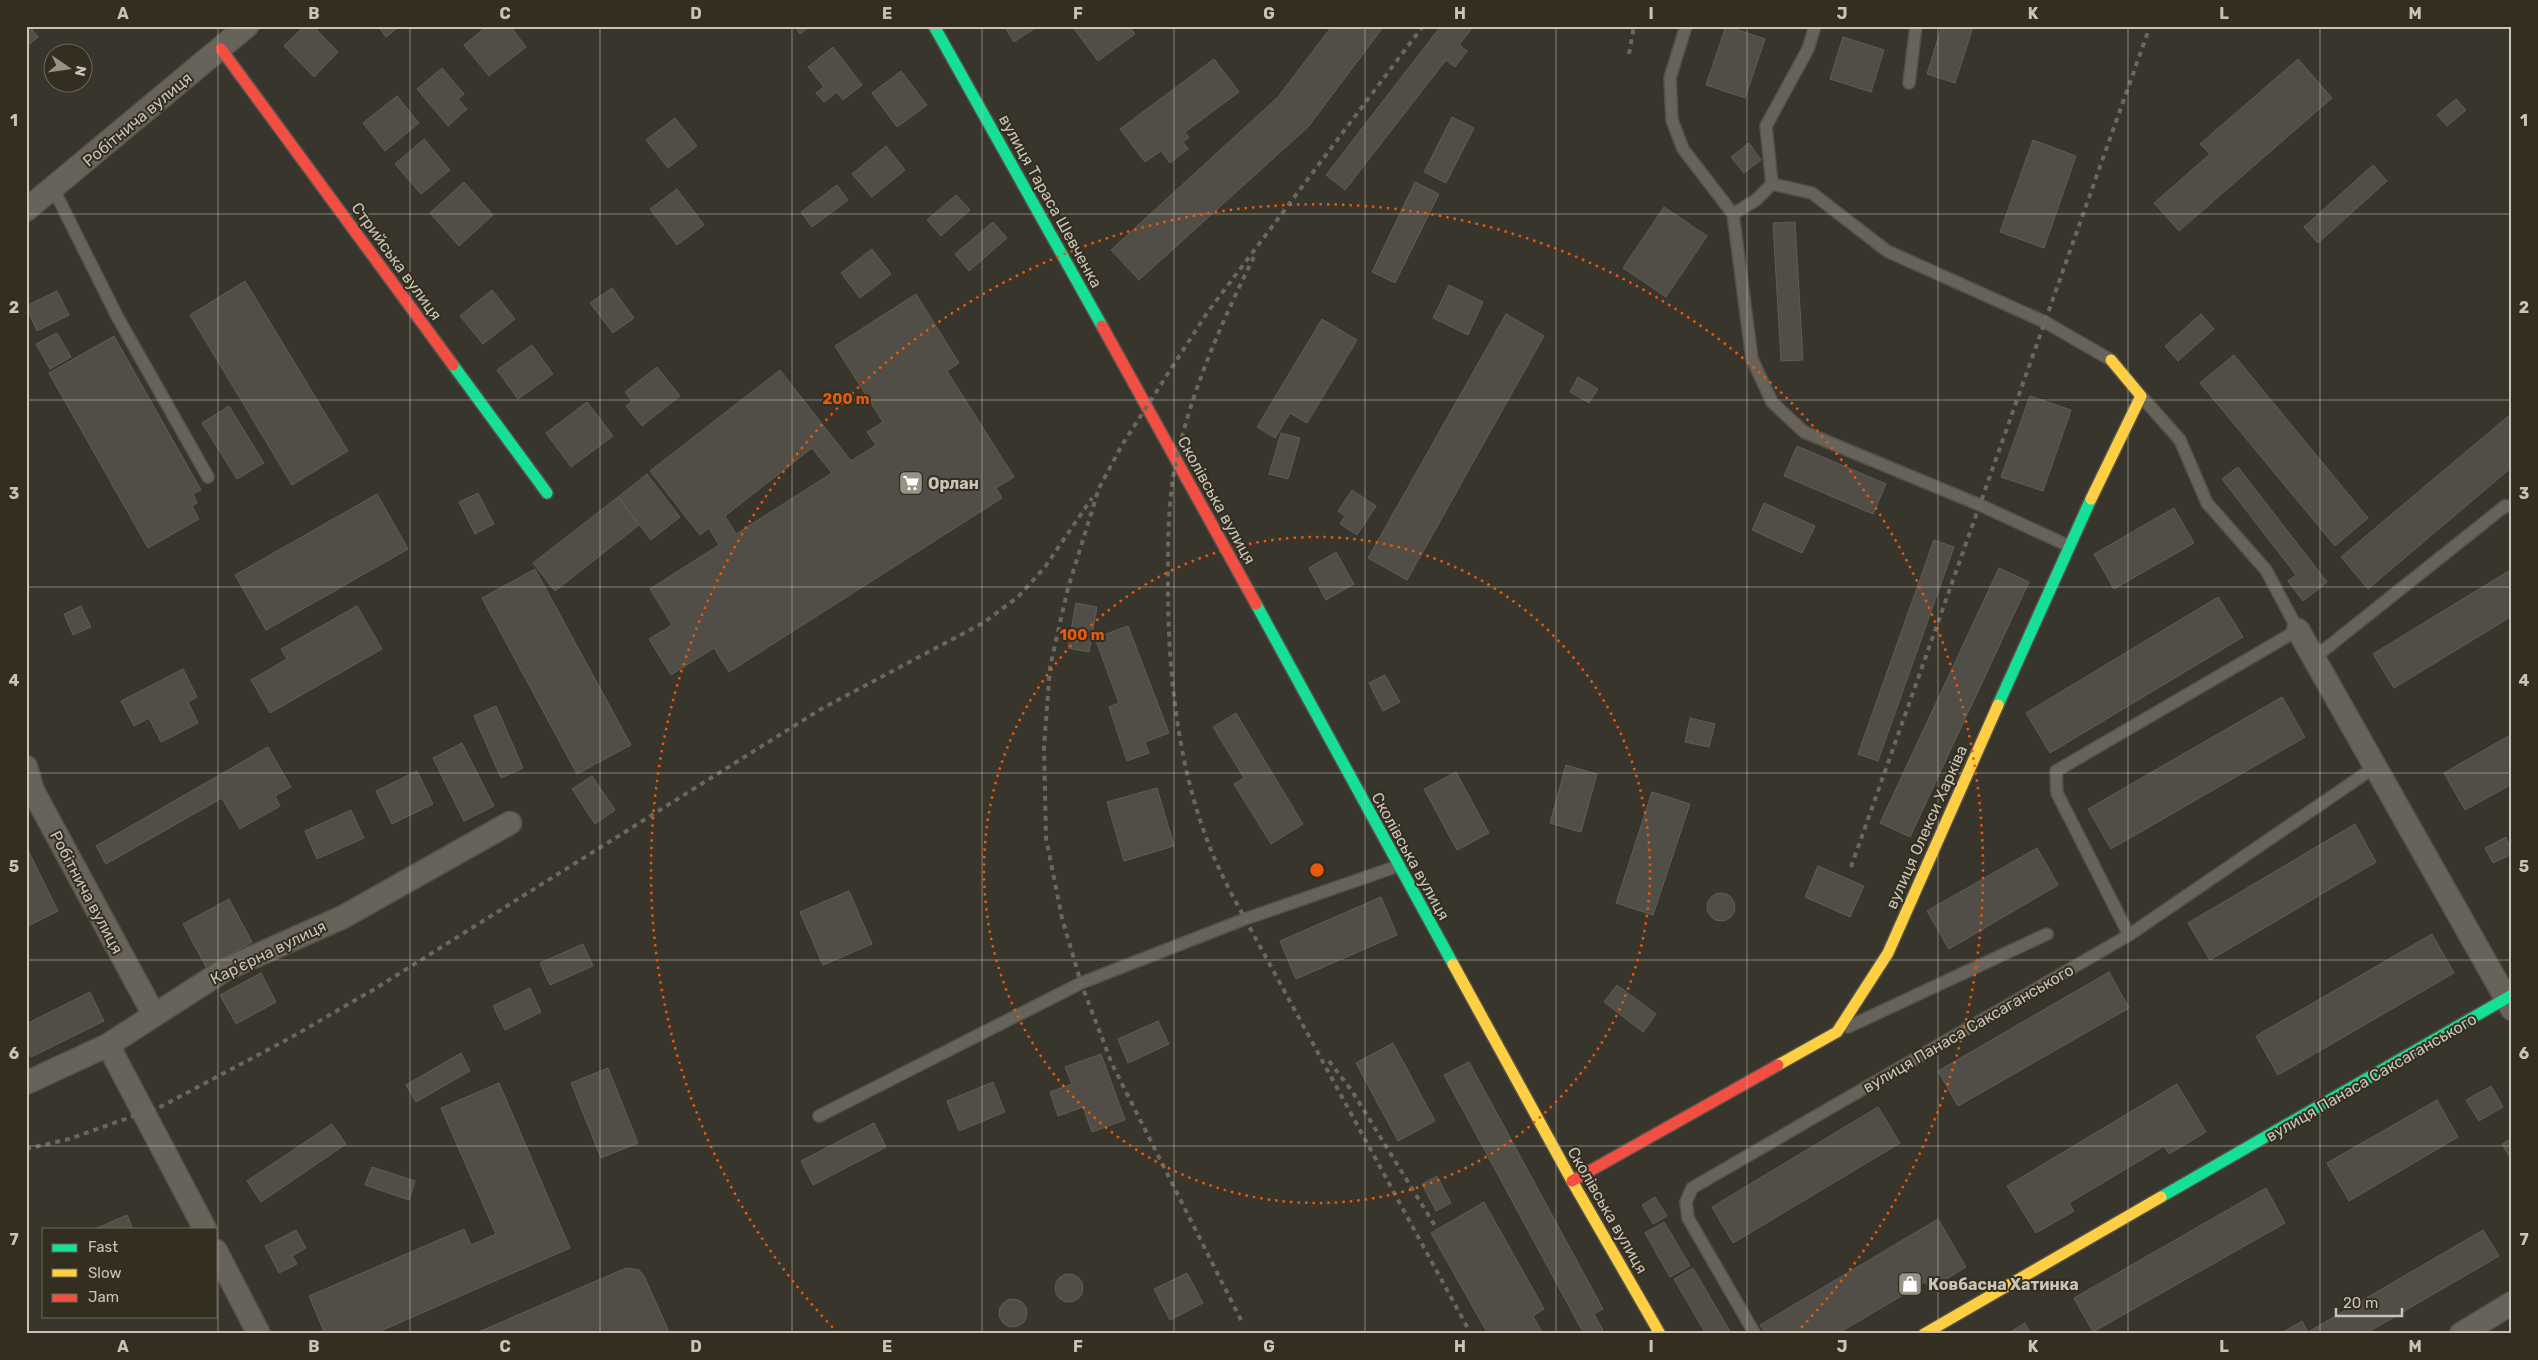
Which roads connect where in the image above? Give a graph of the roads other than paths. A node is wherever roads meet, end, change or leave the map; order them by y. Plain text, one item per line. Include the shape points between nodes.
1 (246, 26) edge
2 (934, 26) edge
3 (1686, 26) edge
4 (1815, 26) edge
5 (1916, 26) edge
6 (221, 49) junction
7 (1909, 82) dead end
8 (1772, 184) junction
9 (53, 188) junction
10 (26, 210) edge
11 (1732, 214) junction
12 (2111, 360) joint
13 (1139, 391) joint
14 (2141, 396) junction
15 (208, 477) dead end
16 (547, 493) dead end
17 (2512, 507) edge
18 (2069, 546) junction
19 (2298, 630) junction
20 (2314, 658) junction
21 (26, 767) edge
22 (2375, 767) junction
23 (510, 822) dead end
24 (1398, 866) junction
25 (2047, 934) dead end
26 (2128, 935) junction
27 (2510, 1001) edge
28 (154, 1015) junction
29 (1837, 1032) junction
30 (108, 1045) junction
31 (26, 1083) edge
32 (819, 1116) dead end
33 (1572, 1181) junction
34 (204, 1228) edge
35 (218, 1255) edge
36 (2512, 1303) edge
37 (259, 1334) edge
38 (1660, 1334) edge
39 (1755, 1334) edge
40 (1924, 1334) edge
41 (2461, 1334) edge

1 - 6 street, Робітнича вулиця
2 - 13 street, вулиця Тараса Шевченка
3 - 11 lane via 1670,78 1672,120 1683,149
4 - 8 lane via 1808,49 1766,126
5 - 7 lane
6 - 9 street, Робітнича вулиця
6 - 16 street, Стрийська вулиця
8 - 11 lane via 1756,200
8 - 12 lane via 1812,194 1887,251 2045,322
9 - 10 street, Робітнича вулиця
9 - 15 lane via 118,318
11 - 18 lane via 1752,358 1772,402 1804,432
12 - 14 street
13 - 24 street, Сколівська вулиця
14 - 18 street, вулиця Олекси Харківа
14 - 19 lane via 2180,440 2207,503 2266,570
17 - 20 lane via 2505,506
18 - 29 street, вулиця Олекси Харківа via 1888,953
19 - 20 street, вулиця Панаса Саксаганського
19 - 26 lane via 2056,771 2057,794
20 - 22 street, вулиця Панаса Саксаганського
21 - 28 street, Робітнича вулиця via 33,791
22 - 26 lane, вулиця Панаса Саксаганського
22 - 27 street, вулиця Панаса Саксаганського
23 - 28 street, Карʼєрна вулиця via 343,916 226,969
24 - 32 lane via 1245,919 1081,983
24 - 33 street, Сколівська вулиця
25 - 29 lane
26 - 39 lane, вулиця Панаса Саксаганського via 1692,1188 1686,1202 1688,1218
27 - 40 street, вулиця Панаса Саксаганського
28 - 30 street, Карʼєрна вулиця
29 - 33 street, вулиця Олекси Харківа
30 - 31 street, Карʼєрна вулиця
30 - 34 street
33 - 38 street, Сколівська вулиця
35 - 37 street
36 - 41 street

